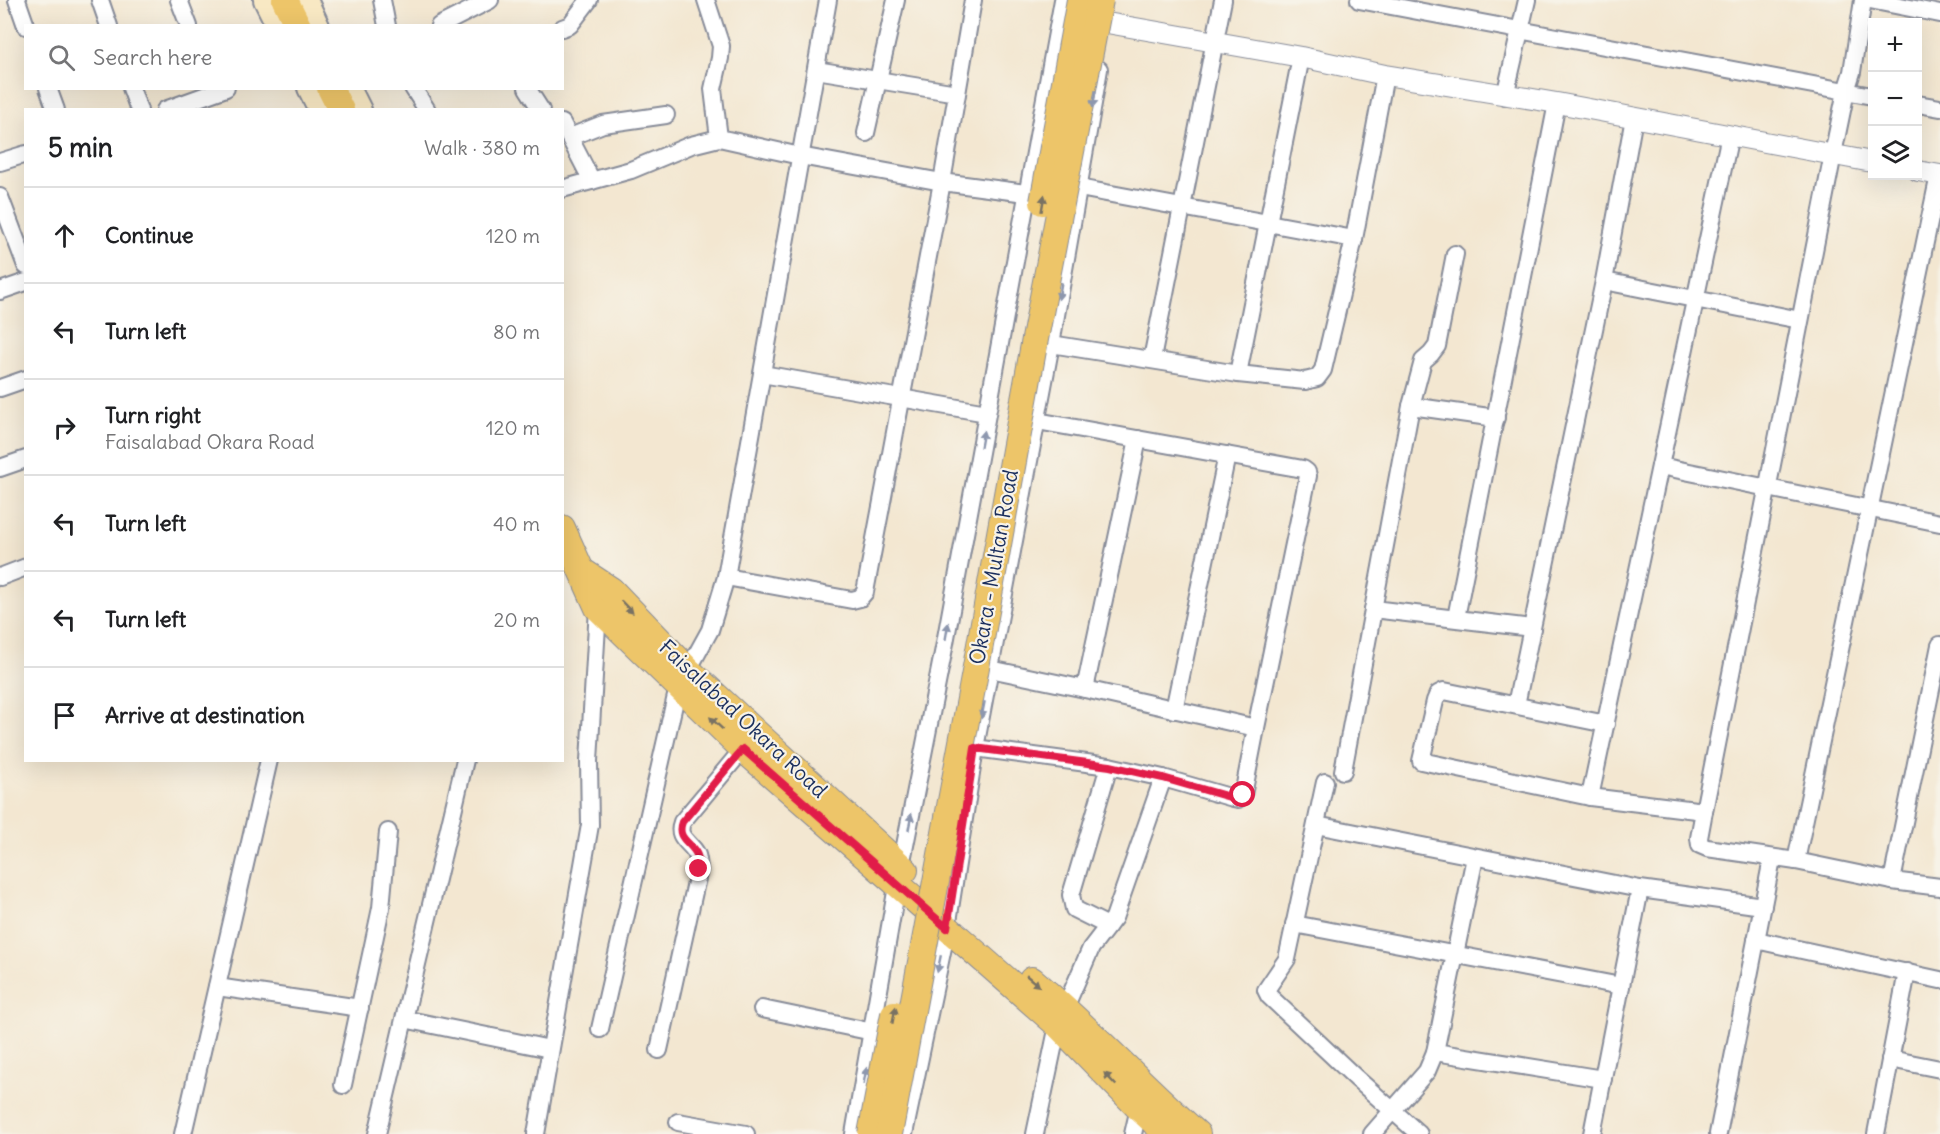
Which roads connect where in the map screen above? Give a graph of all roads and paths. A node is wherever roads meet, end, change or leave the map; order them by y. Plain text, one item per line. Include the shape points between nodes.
1 (17, 0) edge
2 (99, 0) edge
3 (180, 0) edge
4 (265, 0) edge
5 (285, 0) edge
6 (306, 0) edge
7 (382, 0) edge
8 (490, 0) edge
9 (590, 0) edge
10 (706, 0) edge
11 (828, 0) edge
12 (896, 0) edge
13 (973, 0) edge
14 (1063, 0) edge
15 (1080, 0) edge
16 (1112, 0) edge
17 (1222, 0) edge
18 (1359, 0) edge
19 (1527, 0) edge
20 (1863, 0) edge
21 (1870, 0) edge
22 (1104, 12) edge
23 (1940, 14) edge
24 (25, 24) edge
25 (108, 24) edge
26 (188, 24) edge
27 (277, 24) edge
28 (297, 24) edge
29 (317, 24) edge
30 (387, 24) edge
31 (443, 24) edge
32 (564, 27) edge
33 (1521, 30) junction
34 (1213, 42) junction
35 (1301, 57) junction
36 (816, 70) junction
37 (1385, 75) junction
38 (878, 81) junction
39 (49, 90) edge
40 (132, 90) edge
41 (310, 90) edge
42 (331, 90) edge
43 (350, 90) edge
44 (414, 90) edge
45 (528, 90) edge
46 (1846, 91) junction
47 (957, 93) junction
48 (217, 95) edge
49 (1868, 95) edge
50 (1505, 96) junction
51 (1557, 104) junction
52 (1922, 105) edge
53 (55, 108) edge
54 (138, 108) edge
55 (172, 108) edge
56 (319, 108) edge
57 (340, 108) edge
58 (359, 108) edge
59 (426, 108) edge
60 (540, 108) edge
61 (1940, 108) edge
62 (666, 115) dead end
63 (1634, 118) junction
64 (565, 127) edge
65 (866, 133) dead end
66 (1730, 135) junction
67 (719, 138) junction
68 (1833, 154) junction
69 (24, 155) edge
70 (800, 156) junction
71 (1868, 161) edge
72 (0, 162) edge
73 (1922, 172) edge
74 (1940, 175) edge
75 (592, 181) junction
76 (942, 182) junction
77 (564, 188) edge
78 (1078, 188) junction
79 (1026, 193) junction
80 (0, 197) edge
81 (1181, 207) junction
82 (1268, 223) junction
83 (1354, 239) junction
84 (1455, 254) dead end
85 (24, 261) edge
86 (1604, 282) junction
87 (24, 283) edge
88 (0, 291) edge
89 (1695, 300) junction
90 (1800, 320) junction
91 (1051, 344) junction
92 (1152, 359) junction
93 (762, 374) junction
94 (1238, 374) junction
95 (24, 380) edge
96 (0, 388) edge
97 (902, 398) junction
98 (1411, 406) junction
99 (987, 413) junction
100 (1496, 418) junction
101 (1037, 421) junction
102 (1138, 440) junction
103 (1227, 455) junction
104 (24, 460) edge
105 (1660, 466) junction
106 (0, 468) edge
107 (1767, 488) junction
108 (1869, 509) junction
109 (1940, 523) edge
110 (564, 532) edge
111 (24, 568) edge
112 (582, 572) junction
113 (726, 577) junction
114 (0, 578) edge
115 (598, 608) junction
116 (1373, 609) junction
117 (1456, 618) junction
118 (1532, 628) junction
119 (1940, 645) edge
120 (990, 669) junction
121 (683, 678) junction
122 (1085, 689) junction
123 (1516, 705) junction
124 (1174, 710) junction
125 (1606, 724) junction
126 (1256, 728) junction
127 (975, 748) junction
128 (743, 749) junction
129 (269, 762) edge
130 (465, 762) edge
131 (1110, 766) junction
132 (1343, 771) dead end
133 (1163, 778) junction
134 (1325, 782) dead end
135 (1590, 797) junction
136 (1704, 810) junction
137 (1316, 825) junction
138 (388, 832) dead end
139 (1475, 856) junction
140 (1772, 859) junction
141 (1796, 861) junction
142 (899, 876) junction
143 (1892, 881) junction
144 (1940, 887) edge
145 (1641, 890) junction
146 (1763, 906) junction
147 (949, 919) junction
148 (1294, 924) junction
149 (1108, 926) junction
150 (1756, 940) junction
151 (1456, 954) junction
152 (1907, 972) junction
153 (1940, 980) edge
154 (1621, 986) junction
155 (217, 987) junction
156 (360, 1008) junction
157 (762, 1009) dead end
158 (1061, 1016) junction
159 (404, 1019) junction
160 (600, 1029) dead end
161 (873, 1032) junction
162 (550, 1049) junction
163 (659, 1050) dead end
164 (1435, 1052) junction
165 (1890, 1059) junction
166 (1940, 1069) edge
167 (1603, 1080) junction
168 (343, 1085) dead end
169 (1139, 1108) junction
170 (1393, 1111) junction
171 (678, 1122) dead end
172 (183, 1134) edge
173 (377, 1134) edge
174 (536, 1134) edge
175 (746, 1134) edge
176 (854, 1134) edge
177 (871, 1134) edge
178 (890, 1134) edge
179 (904, 1134) edge
180 (1035, 1134) edge
181 (1133, 1134) edge
182 (1167, 1134) edge
183 (1197, 1134) edge
184 (1372, 1134) edge
185 (1419, 1134) edge
186 (1592, 1134) edge
187 (1718, 1134) edge
188 (1876, 1134) edge

1 - 24 street
2 - 25 street
3 - 26 street
4 - 27 main road
5 - 28 main road
6 - 29 main road
7 - 30 street
8 - 31 street
9 - 32 street
10 - 67 street via 720,46 713,89
11 - 36 street
12 - 38 street
13 - 47 street
14 - 79 street
177 -> 15 main road, Okara - Multan Road, bridge
16 - 22 street
17 - 34 street
18 - 33 street
19 - 33 street
20 - 46 street
21 - 23 street
22 - 34 street
22 -> 78 street
22 - 178 main road, Okara - Multan Road, bridge via 1035,339
33 - 46 street
33 - 50 street
34 - 35 street
34 - 81 street
35 - 37 street
35 - 82 street
36 - 38 street
36 - 70 street
37 - 50 street
37 - 83 street
38 - 47 street
38 - 65 street
39 - 53 street
40 - 54 street
41 - 56 main road
42 - 57 main road
43 - 58 main road
44 - 59 street
45 - 60 street
46 - 49 street
46 - 68 street
47 - 76 street
48 - 55 street
50 - 51 street
51 - 63 street
51 - 100 street
52 - 61 street
62 - 64 street
63 - 66 street
63 - 86 street
64 - 75 street
66 - 68 street
66 - 89 street
67 - 70 street
67 - 75 street via 691,145 632,171
68 - 71 street
68 - 90 street
69 - 72 street
70 - 76 street
70 - 93 street
73 - 74 street
74 - 108 street
75 - 77 street
76 - 79 street
76 - 97 street
78 - 81 street
78 -> 91 street
79 - 99 street
80 - 85 street
81 - 82 street
81 - 92 street
82 - 83 street
82 - 94 street
83 - 94 street via 1323,370 1317,378 1305,381
84 - 98 street via 1437,346 1423,361
86 - 89 street
86 - 118 street
87 - 88 street
89 - 90 street
89 - 105 street
90 - 107 street
91 - 92 street
91 - 101 street
92 - 94 street
93 - 97 street
93 - 113 street
95 - 96 street
97 - 99 street
97 - 113 street via 865,592 860,598 852,600
98 - 100 street
98 - 116 street
142 -> 99 street
100 - 117 street
101 - 102 street
101 - 120 street
102 - 103 street
102 - 122 street
103 - 124 street
103 - 126 street via 1303,469 1308,476
104 - 106 street
105 - 107 street
105 - 125 street
107 - 108 street
107 - 136 street
108 - 109 street
108 - 141 street
110 - 112 main road, Faisalabad Okara Road
111 - 114 street
112 - 115 main road, Faisalabad Okara Road
112 -> 121 main road, Faisalabad Okara Road via 612,591
113 - 121 street via 710,630
115 - 121 main road, Faisalabad Okara Road
115 - 162 street via 589,761 590,825
116 - 117 street
116 - 132 street
117 - 118 street
118 - 123 street
119 - 143 street
120 - 122 street
120 -> 127 street
128 -> 121 main road, Faisalabad Okara Road
121 - 142 main road, Faisalabad Okara Road
121 - 160 street
122 - 124 street
123 - 125 street
123 - 135 street via 1444,691 1438,694 1421,761
124 - 126 street
125 - 135 street
126 - 133 street via 1243,795 1238,799
127 - 131 street
127 - 147 street
128 - 142 main road, Faisalabad Okara Road
128 - 163 street via 680,828 681,836 695,852 699,869
129 - 155 street
130 - 159 street
131 - 133 street
131 - 149 street via 1071,895 1074,909
133 - 149 street
134 - 137 street
135 - 136 street
136 - 140 street via 1700,845
137 - 139 street
137 - 148 street
138 - 156 street via 381,908
139 - 145 street
139 - 151 street
140 - 141 street
140 - 146 street
141 - 143 street
142 - 147 main road, Faisalabad Okara Road
142 - 161 street
143 - 144 street
145 - 146 street
145 - 154 street
146 - 150 street
147 - 158 main road, Faisalabad Okara Road
147 -> 179 street
148 - 151 street
148 - 170 street via 1287,959 1266,990 1269,996
149 - 158 street via 1091,948
150 - 152 street
150 - 187 street
151 - 154 street
151 - 164 street
152 - 153 street
152 - 165 street
154 - 167 street
155 - 156 street
155 - 172 street
156 - 168 street
157 - 161 street
169 -> 158 main road, Faisalabad Okara Road
158 - 180 street
158 - 183 main road, Faisalabad Okara Road
159 - 162 street
159 - 173 street
176 -> 161 street
162 - 174 street
164 - 167 street
164 - 170 street via 1428,1071
165 - 166 street
165 - 188 street
167 - 186 street
169 - 181 street
169 - 182 main road, Faisalabad Okara Road
170 - 184 street
170 - 185 street
171 - 175 street

